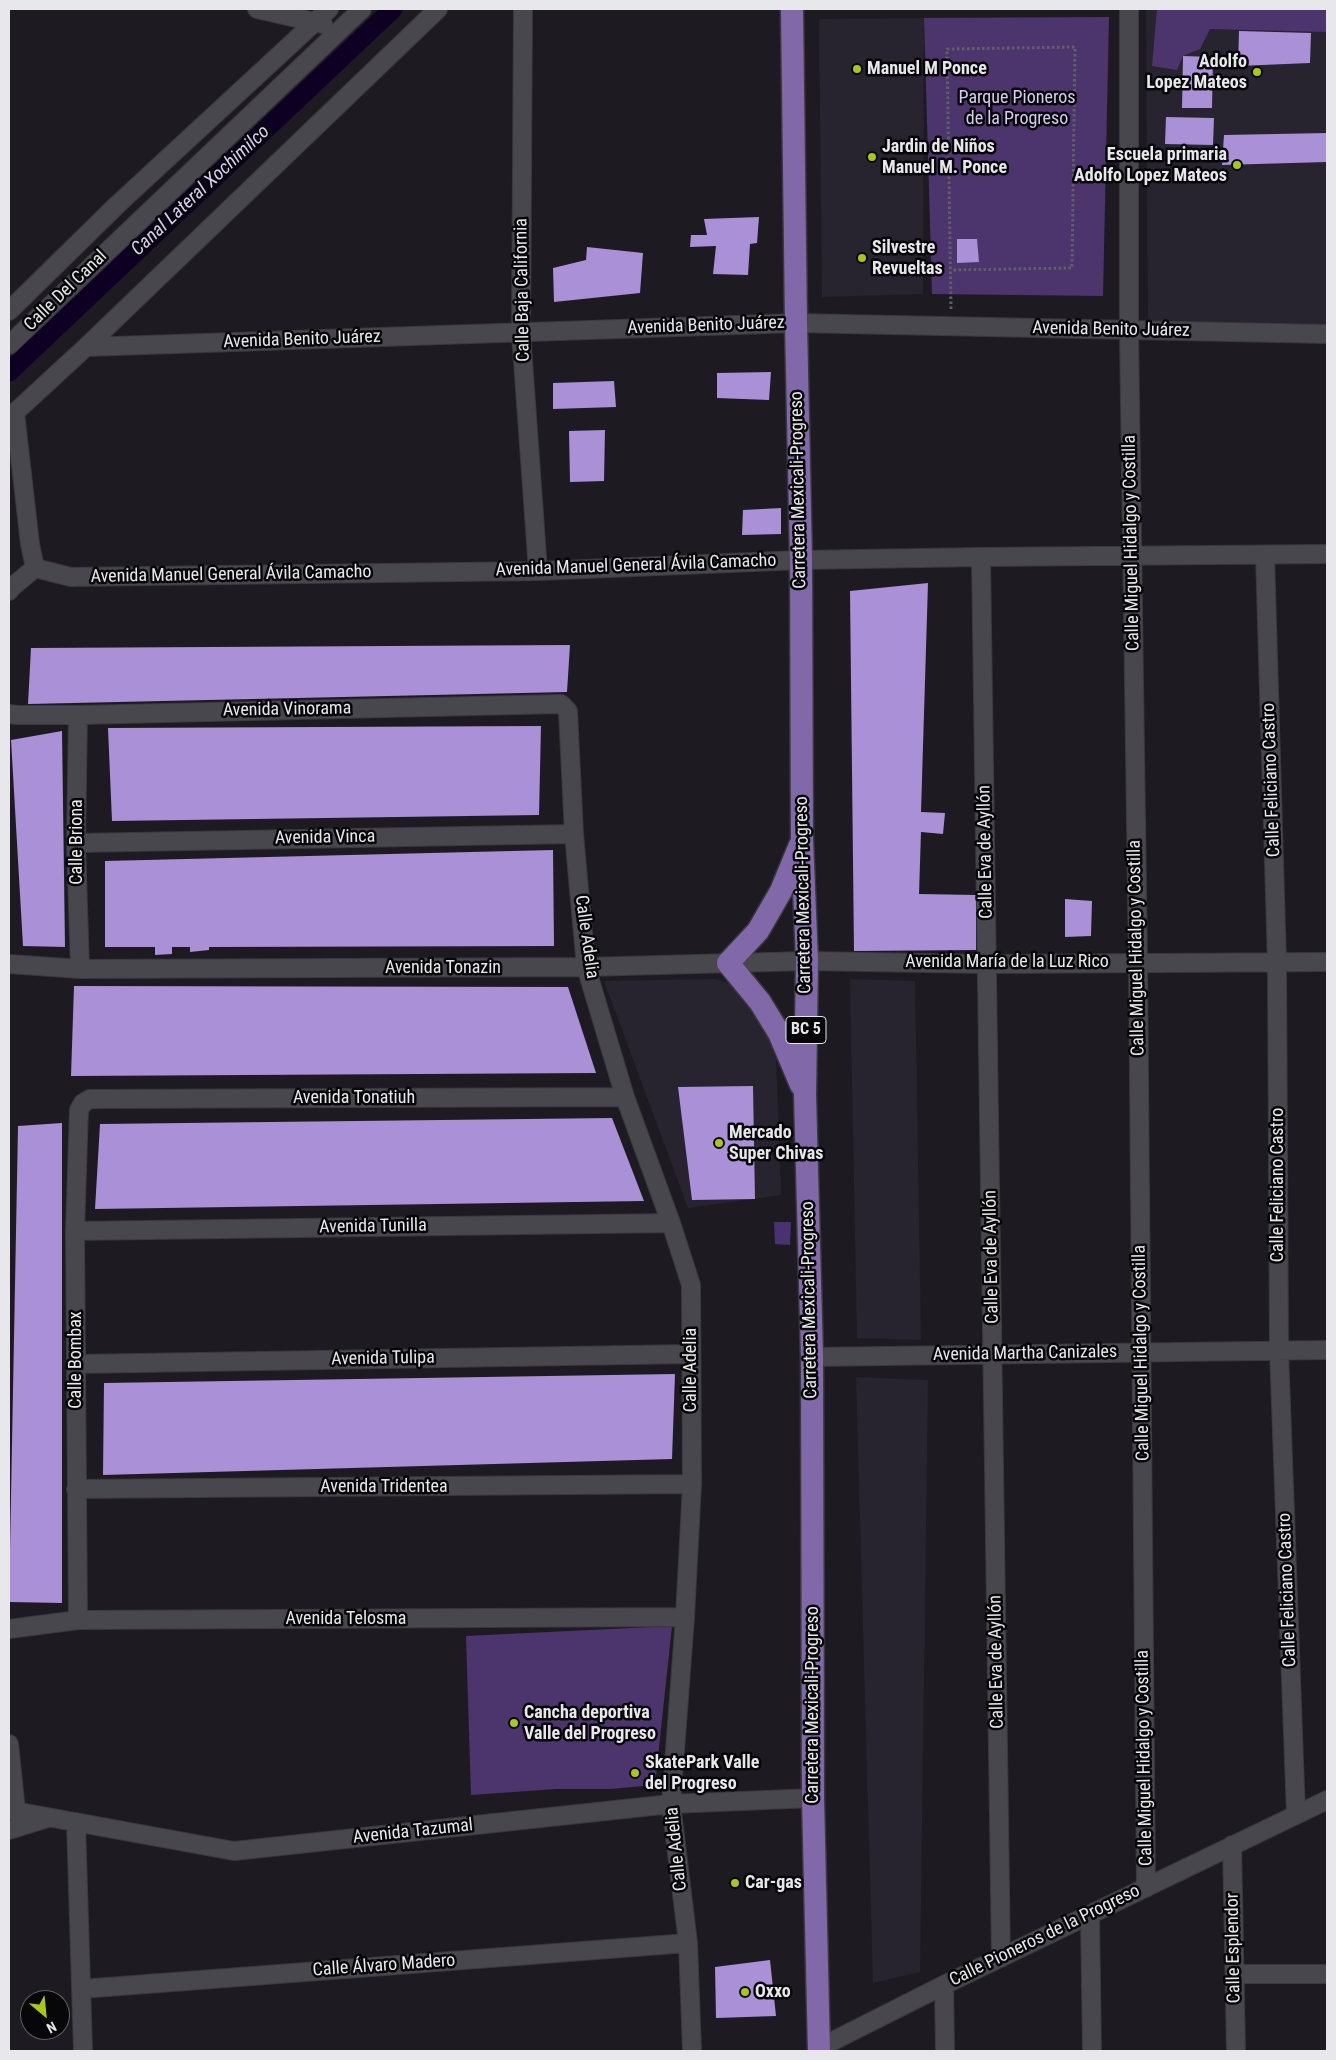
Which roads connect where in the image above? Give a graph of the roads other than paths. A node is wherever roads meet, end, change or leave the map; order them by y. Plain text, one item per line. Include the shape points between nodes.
1 (257, 9) edge
2 (329, 9) edge
3 (362, 9) edge
4 (438, 9) edge
5 (523, 9) edge
6 (792, 9) edge
7 (1129, 9) edge
8 (315, 22) junction
9 (342, 28) junction
10 (9, 311) edge
11 (796, 323) junction
12 (1129, 331) junction
13 (521, 333) junction
14 (1327, 334) edge
15 (9, 345) edge
16 (86, 347) junction
17 (12, 416) edge
18 (1327, 554) edge
19 (1265, 555) junction
20 (1132, 556) junction
21 (981, 557) junction
22 (801, 560) junction
23 (35, 568) junction
24 (538, 571) junction
25 (9, 591) edge
26 (565, 706) joint
27 (9, 714) edge
28 (78, 715) junction
29 (574, 834) junction
30 (802, 839) junction
31 (76, 843) junction
32 (806, 961) junction
33 (1138, 962) junction
34 (1327, 962) edge
35 (728, 963) junction
36 (1277, 963) junction
37 (9, 964) edge
38 (988, 964) junction
39 (586, 967) junction
40 (80, 969) junction
41 (805, 1095) junction
42 (625, 1097) junction
43 (83, 1103) joint
44 (671, 1223) junction
45 (75, 1231) junction
46 (1279, 1350) junction
47 (1327, 1350) edge
48 (1142, 1353) junction
49 (690, 1354) junction
50 (993, 1354) junction
51 (812, 1357) junction
52 (77, 1364) junction
53 (692, 1484) junction
54 (76, 1489) junction
55 (685, 1617) junction
56 (78, 1620) junction
57 (9, 1629) edge
58 (9, 1744) edge
59 (813, 1798) junction
60 (1327, 1800) edge
61 (671, 1804) junction
62 (12, 1810) edge
63 (1296, 1815) junction
64 (51, 1817) junction
65 (76, 1822) junction
66 (9, 1830) edge
67 (1232, 1845) junction
68 (1146, 1888) junction
69 (1090, 1916) junction
70 (688, 1943) junction
71 (1001, 1958) junction
72 (1235, 1974) junction
73 (1327, 1974) edge
74 (944, 1985) junction
75 (81, 1989) junction
76 (819, 2049) edge
77 (83, 2051) edge
78 (692, 2051) edge
79 (945, 2051) edge
80 (1092, 2051) edge
81 (1236, 2051) edge

1 - 8 street
2 - 8 street
3 - 9 street, Calle Del Canal
4 - 16 street
5 - 13 street, Calle Baja California
6 - 11 main road, Carretera Mexicali-Progreso / BC 5
7 - 12 street, Calle Miguel Hidalgo y Costilla
8 - 9 street
8 - 10 street via 117,205
9 - 15 street, Calle Del Canal
11 - 12 street, Avenida Benito Juárez
11 - 13 street, Avenida Benito Juárez
11 - 22 main road, Carretera Mexicali-Progreso / BC 5
12 - 14 street, Avenida Benito Juárez
12 - 20 street, Calle Miguel Hidalgo y Costilla
13 - 16 street, Avenida Benito Juárez
13 - 24 street, Calle Baja California
16 - 17 street
17 - 23 street
18 - 19 street, Avenida Manuel General Ávila Camacho
19 - 20 street, Avenida Manuel General Ávila Camacho
19 - 36 street, Calle Feliciano Castro
20 - 21 street, Avenida Manuel General Ávila Camacho
20 - 33 street, Calle Miguel Hidalgo y Costilla
21 - 22 street, Avenida Manuel General Ávila Camacho
21 - 38 street, Calle Eva de Ayllón
22 - 24 street, Avenida Manuel General Ávila Camacho
22 - 30 main road, Carretera Mexicali-Progreso / BC 5
23 - 24 street, Avenida Manuel General Ávila Camacho via 71,577
23 - 25 street
26 - 28 street, Avenida Vinorama
26 - 29 street, Calle Adelia via 568,711
27 - 28 street, Avenida Vinorama
28 - 31 street, Calle Briona
29 - 31 street, Avenida Vinca
29 - 39 street, Calle Adelia
30 - 32 main road, Carretera Mexicali-Progreso / BC 5
30 - 35 main road via 781,891 758,931
31 - 40 street, Calle Briona
32 - 35 street, Avenida Tonazin
32 - 38 street, Avenida María de la Luz Rico
32 - 41 main road, Carretera Mexicali-Progreso / BC 5
33 - 36 street, Avenida María de la Luz Rico
33 - 38 street, Avenida María de la Luz Rico
33 - 48 street, Calle Miguel Hidalgo y Costilla
34 - 36 street, Avenida María de la Luz Rico
35 - 39 street, Avenida Tonazin
35 - 41 main road via 760,1002 779,1033
36 - 46 street, Calle Feliciano Castro
37 - 40 street, Avenida Tonazin
38 - 50 street, Calle Eva de Ayllón
39 - 40 street, Avenida Tonazin
39 - 42 street, Calle Adelia
41 - 51 main road, Carretera Mexicali-Progreso / BC 5
42 - 43 street, Avenida Tonatiuh via 90,1099
42 - 44 street, Calle Adelia
43 - 45 street, Calle Bombax via 79,1110
44 - 45 street, Avenida Tunilla
44 - 49 street, Calle Adelia via 691,1285
45 - 52 street, Calle Bombax
46 - 47 street, Avenida Martha Canizales
46 - 48 street, Avenida Martha Canizales
46 - 63 street, Calle Feliciano Castro
48 - 50 street, Avenida Martha Canizales
48 - 68 street, Calle Miguel Hidalgo y Costilla
49 - 52 street, Avenida Tulipa
49 - 53 street, Calle Adelia
50 - 51 street, Avenida Martha Canizales
50 - 71 street, Calle Eva de Ayllón
51 - 59 main road, Carretera Mexicali-Progreso / BC 5
52 - 54 street, Calle Bombax
53 - 54 street, Avenida Tridentea
53 - 55 street, Calle Adelia
54 - 56 street, Calle Bombax
55 - 56 street, Avenida Telosma
55 - 61 street, Calle Adelia
56 - 57 street, Avenida Telosma
58 - 62 street
59 - 61 street, Avenida Tazumal
59 - 76 main road, Carretera Mexicali-Progreso / BC 5
60 - 63 street, Calle Pioneros de la Progreso
61 - 65 street, Avenida Tazumal via 234,1851
61 - 70 street, Calle Adelia
62 - 64 street, Avenida Tazumal
63 - 67 street, Calle Pioneros de la Progreso
64 - 65 street, Avenida Tazumal
64 - 66 street
65 - 75 street
67 - 68 street, Calle Pioneros de la Progreso
67 - 72 street, Calle Esplendor
68 - 69 street, Calle Pioneros de la Progreso
69 - 71 street, Calle Pioneros de la Progreso
69 - 80 street
70 - 75 street, Calle Álvaro Madero
70 - 78 street, Calle Adelia
71 - 74 street, Calle Pioneros de la Progreso
72 - 73 street
72 - 81 street, Calle Esplendor
74 - 76 street, Calle Pioneros de la Progreso
74 - 79 street
75 - 77 street

